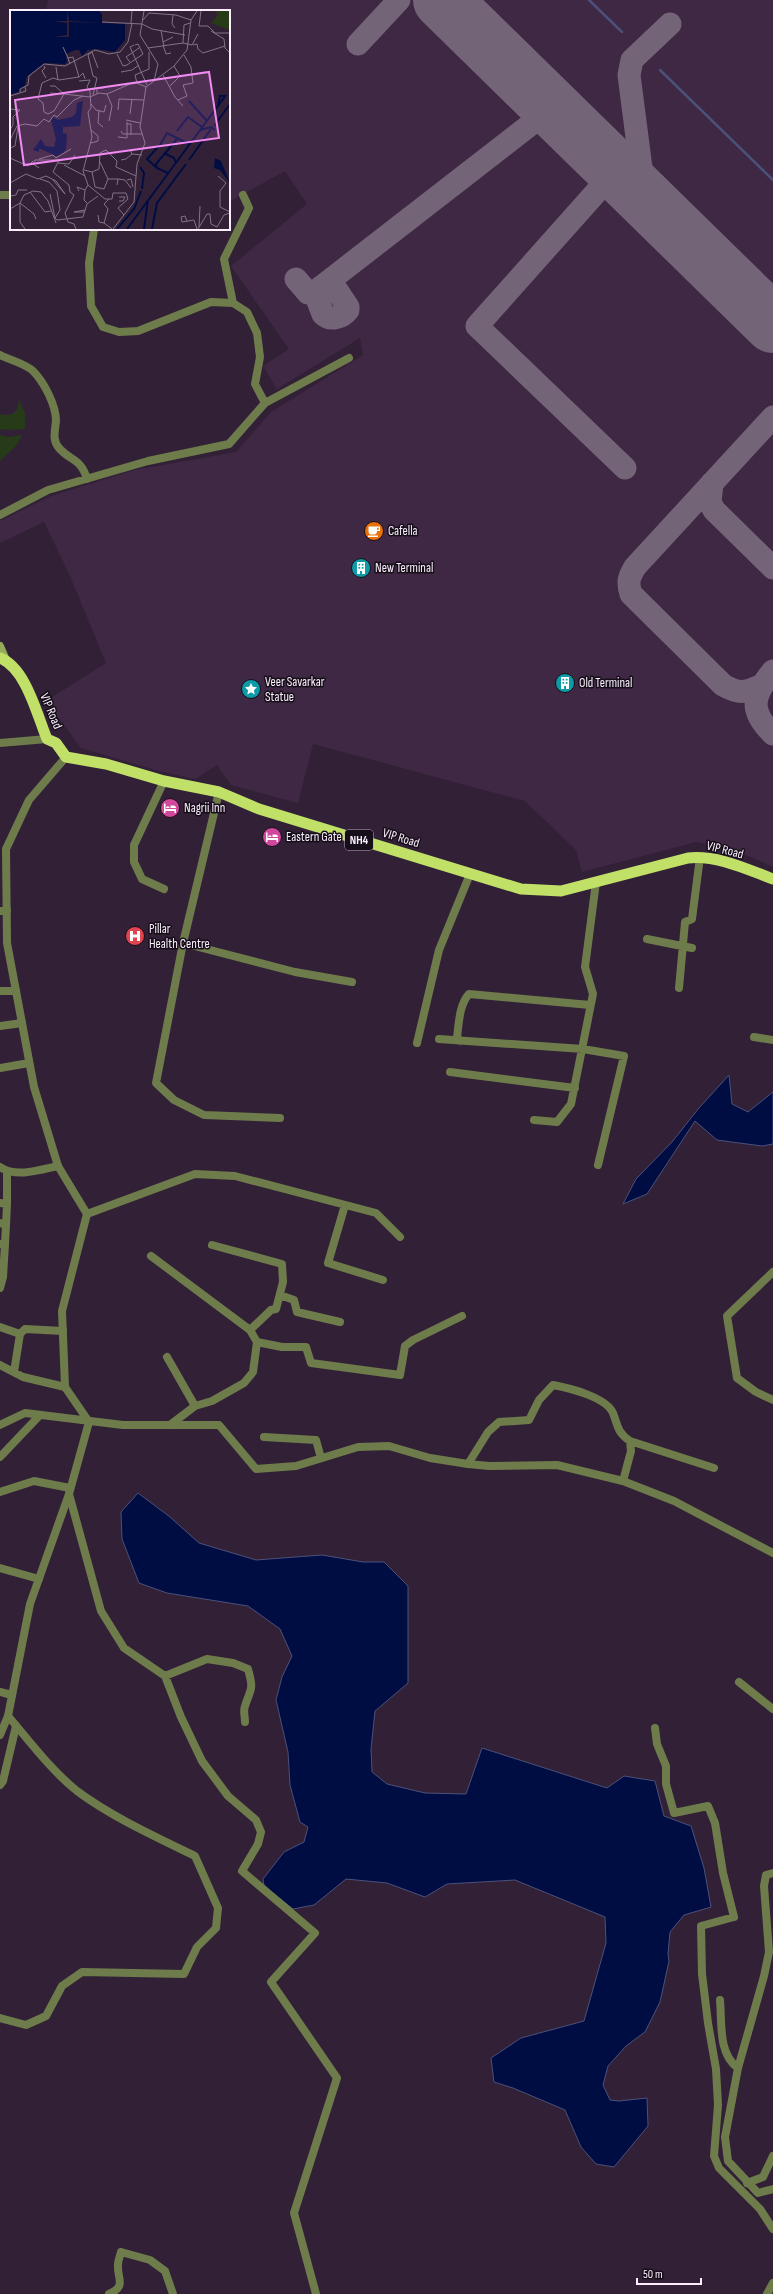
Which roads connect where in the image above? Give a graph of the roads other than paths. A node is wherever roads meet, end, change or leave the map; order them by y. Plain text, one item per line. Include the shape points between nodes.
1 (243, 195) dead end
2 (94, 230) edge
3 (233, 303) junction
4 (0, 355) edge
5 (349, 358) dead end
6 (265, 403) junction
7 (87, 479) junction
8 (0, 515) edge
9 (0, 646) edge
10 (3, 659) edge
11 (47, 739) junction
12 (0, 743) edge
13 (66, 757) junction
14 (164, 781) junction
15 (219, 792) junction
16 (3, 851) edge
17 (700, 857) junction
18 (470, 874) junction
19 (773, 879) edge
20 (596, 882) junction
21 (164, 889) dead end
22 (3, 911) edge
23 (647, 939) dead end
24 (183, 943) junction
25 (683, 946) junction
26 (692, 948) dead end
27 (352, 982) dead end
28 (679, 988) dead end
29 (0, 991) edge
30 (16, 991) junction
31 (590, 1005) junction
32 (22, 1023) junction
33 (0, 1026) edge
34 (754, 1037) dead end
35 (439, 1039) dead end
36 (773, 1040) edge
37 (460, 1041) junction
38 (418, 1043) dead end
39 (583, 1049) junction
40 (30, 1063) junction
41 (0, 1068) edge
42 (450, 1072) dead end
43 (575, 1088) junction
44 (280, 1118) dead end
45 (534, 1120) dead end
46 (598, 1165) dead end
47 (58, 1166) junction
48 (4, 1170) edge
49 (4, 1204) edge
50 (345, 1205) junction
51 (87, 1214) junction
52 (3, 1224) edge
53 (400, 1237) dead end
54 (2, 1244) edge
55 (212, 1245) dead end
56 (151, 1256) dead end
57 (773, 1272) edge
58 (383, 1280) dead end
59 (0, 1288) edge
60 (280, 1296) junction
61 (462, 1316) dead end
62 (340, 1322) dead end
63 (0, 1327) edge
64 (250, 1330) junction
65 (63, 1331) junction
66 (20, 1334) junction
67 (257, 1342) junction
68 (167, 1356) dead end
69 (0, 1365) edge
70 (14, 1372) junction
71 (66, 1387) junction
72 (773, 1400) edge
73 (195, 1406) junction
74 (40, 1415) junction
75 (89, 1422) junction
76 (0, 1425) edge
77 (170, 1425) junction
78 (264, 1437) dead end
79 (630, 1441) junction
80 (0, 1457) edge
81 (321, 1458) junction
82 (468, 1464) junction
83 (714, 1468) dead end
84 (623, 1481) junction
85 (70, 1491) junction
86 (0, 1492) edge
87 (773, 1552) edge
88 (0, 1568) edge
89 (38, 1579) junction
90 (166, 1676) junction
91 (739, 1682) dead end
92 (0, 1692) edge
93 (12, 1695) junction
94 (773, 1709) edge
95 (8, 1716) junction
96 (246, 1722) dead end
97 (16, 1726) junction
98 (655, 1728) dead end
99 (0, 1735) edge
100 (0, 1785) edge
101 (773, 1873) edge
102 (720, 2000) dead end
103 (0, 2018) edge
104 (738, 2068) junction
105 (773, 2156) edge
106 (747, 2183) junction
107 (773, 2189) edge
108 (773, 2229) edge
109 (773, 2283) edge
110 (109, 2294) edge
111 (173, 2294) edge
112 (316, 2294) edge
113 (767, 2294) edge

1 - 3 street via 249,208 224,259
2 - 3 street via 89,263 91,306 103,326 119,332 138,331 211,302
3 - 6 street via 248,312 257,333 260,357 255,384
4 - 7 street via 33,371 50,396 56,420 54,437 59,448 78,461
5 - 6 street
6 - 7 street via 229,444 148,461
7 - 8 street via 48,490
9 - 10 main road, VIP Road
10 - 11 highway, VIP Road via 23,680
11 - 12 street
11 - 13 highway, VIP Road via 56,743
13 - 14 highway, VIP Road / NH4 via 106,764
13 - 16 street via 29,800
14 - 15 highway, VIP Road / NH4
14 - 21 street via 134,845 134,862 142,879
15 - 18 highway, VIP Road / NH4 via 259,809
15 - 24 street
16 - 22 street
17 - 19 highway, VIP Road / NH4 via 731,864
17 - 20 highway, VIP Road / NH4
17 - 25 street via 692,919 686,922
18 - 20 highway, VIP Road / NH4 via 521,890 561,891
18 - 38 street via 439,950
20 - 31 street via 585,967 593,994
22 - 30 street via 6,943
23 - 25 street
24 - 27 street via 295,972
24 - 44 street via 156,1083 174,1100 204,1115
25 - 26 street
25 - 28 street
29 - 30 street
30 - 32 street
31 - 37 street via 469,994 463,1000 460,1013 457,1037
31 - 39 street
32 - 33 street
32 - 40 street
34 - 36 street
35 - 37 street
37 - 39 street
39 - 43 street
39 - 46 street via 624,1056
40 - 41 street
40 - 47 street via 34,1087
42 - 43 street
43 - 45 street via 571,1104 557,1122
47 - 48 street via 34,1171
47 - 51 street
48 - 49 street
49 - 52 street
50 - 51 street via 235,1176 195,1174
50 - 53 street via 376,1213
50 - 58 street via 328,1264
51 - 65 street via 62,1311
52 - 54 street
54 - 59 street via 3,1277
55 - 60 street via 282,1264 283,1282
56 - 64 street
57 - 72 street via 727,1316 737,1378 756,1392
60 - 62 street via 294,1300 297,1312
60 - 64 street via 276,1309 271,1310
61 - 67 street via 405,1346 400,1375 311,1363 306,1347 282,1347
63 - 66 street
64 - 67 street
65 - 66 street via 25,1329
65 - 71 street
66 - 70 street
67 - 73 street via 253,1372 244,1383 212,1401
68 - 73 street
69 - 70 street
70 - 71 street via 24,1377
71 - 75 street
73 - 77 street
74 - 75 street
74 - 76 street via 25,1413
74 - 80 street
75 - 77 street
75 - 85 street
77 - 81 street via 219,1425 256,1469 296,1466
78 - 81 street via 316,1440
79 - 82 street via 622,1435 605,1402 553,1385 539,1400 529,1420 500,1422 488,1432
79 - 83 street
79 - 84 street via 631,1451
81 - 82 street via 358,1447 389,1446 430,1458
82 - 84 street via 558,1465
84 - 87 street via 674,1501
85 - 86 street via 34,1481
85 - 89 street
85 - 90 street via 101,1611 124,1648
88 - 89 street
89 - 93 street via 30,1604
90 - 96 street via 207,1659 233,1663 248,1669 252,1687 244,1707
90 - 112 street via 181,1717 202,1761 228,1796 256,1820 261,1832 258,1844 242,1870 315,1934 271,1982 337,2078 294,2213
91 - 94 street
92 - 93 street
93 - 95 street
95 - 97 street
95 - 99 street
97 - 100 street
97 - 103 street via 44,1760 77,1791 136,1827 195,1856 218,1908 216,1928 197,1947 184,1974 82,1972 62,1986 46,2016 26,2025
98 - 108 street via 657,1744 666,1766 666,1784 674,1813 708,1806 715,1823 723,1873 734,1917 701,1926 700,1936 707,2016 716,2069 718,2105 714,2156 719,2168 760,2209
101 - 104 street via 766,1876 764,1886 769,1952
102 - 104 street via 723,2048 730,2063
104 - 106 street via 725,2137 728,2161
105 - 106 street via 762,2177
106 - 107 street via 758,2193
109 - 113 street
110 - 111 street via 117,2290 120,2284 118,2265 121,2252 150,2260 165,2271

